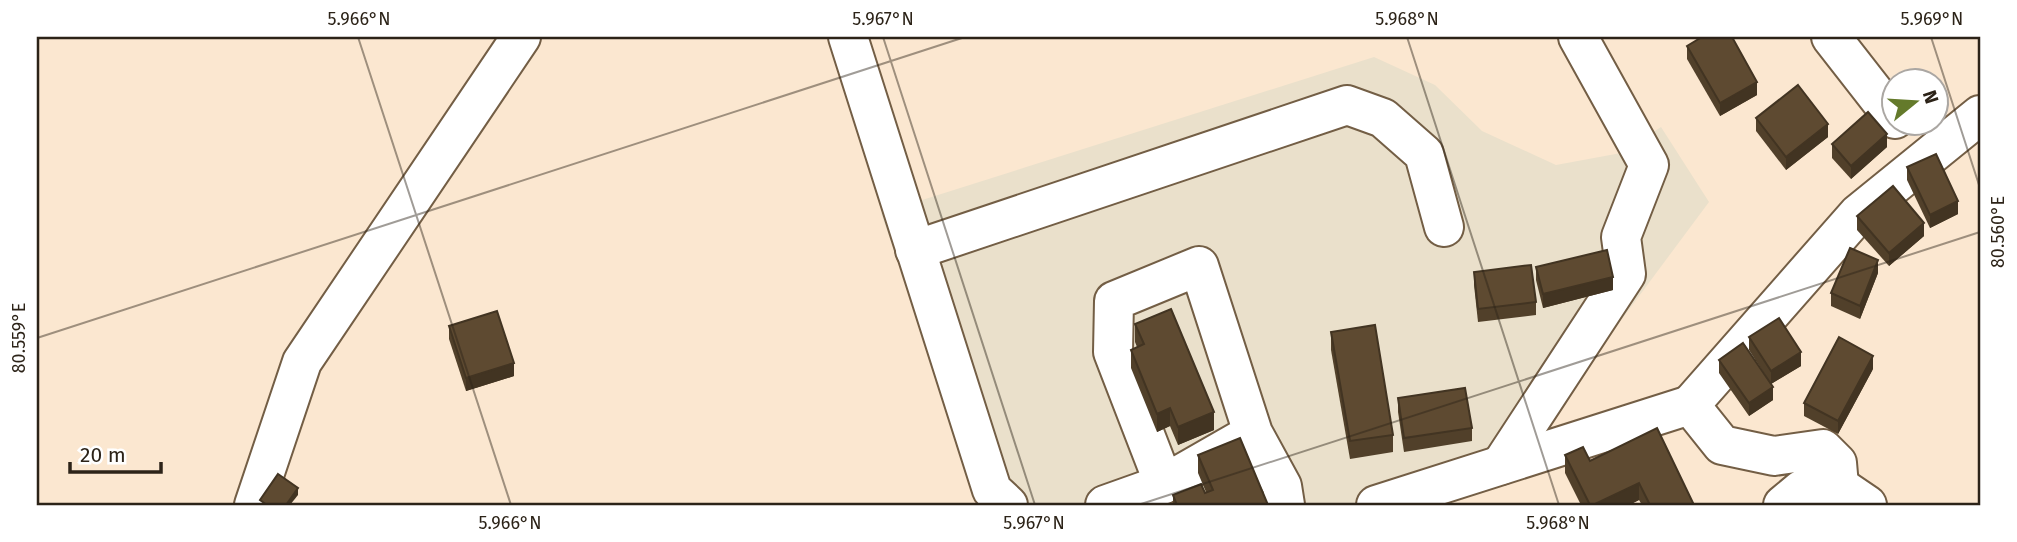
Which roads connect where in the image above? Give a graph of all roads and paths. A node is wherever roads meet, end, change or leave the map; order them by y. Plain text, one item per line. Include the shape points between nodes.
1 (521, 37) edge
2 (848, 37) edge
3 (1578, 37) edge
4 (1831, 37) edge
5 (1881, 102) edge
6 (1980, 115) edge
7 (1908, 136) edge
8 (1926, 160) junction
9 (1444, 228) dead end
10 (915, 250) junction
11 (1690, 405) junction
12 (1253, 433) junction
13 (1501, 465) junction
14 (1164, 484) junction
15 (1853, 496) edge
16 (254, 505) edge
17 (1008, 505) edge
18 (1105, 505) edge
19 (1284, 505) edge
20 (1376, 505) edge
21 (1783, 505) edge

1 - 16 street via 302,362
2 - 10 street
3 - 13 street via 1649,165 1621,237 1626,274
4 - 5 street
6 - 8 street
7 - 8 street
8 - 11 street via 1858,214
9 - 10 street via 1424,154 1383,118 1347,105
10 - 17 street via 992,490
11 - 13 street
11 - 15 street via 1722,445 1774,456 1823,449 1837,463
12 - 14 street
12 - 14 street via 1199,266 1114,300 1112,352
12 - 19 street via 1282,486
13 - 20 street
14 - 18 street
15 - 21 street via 1801,490

